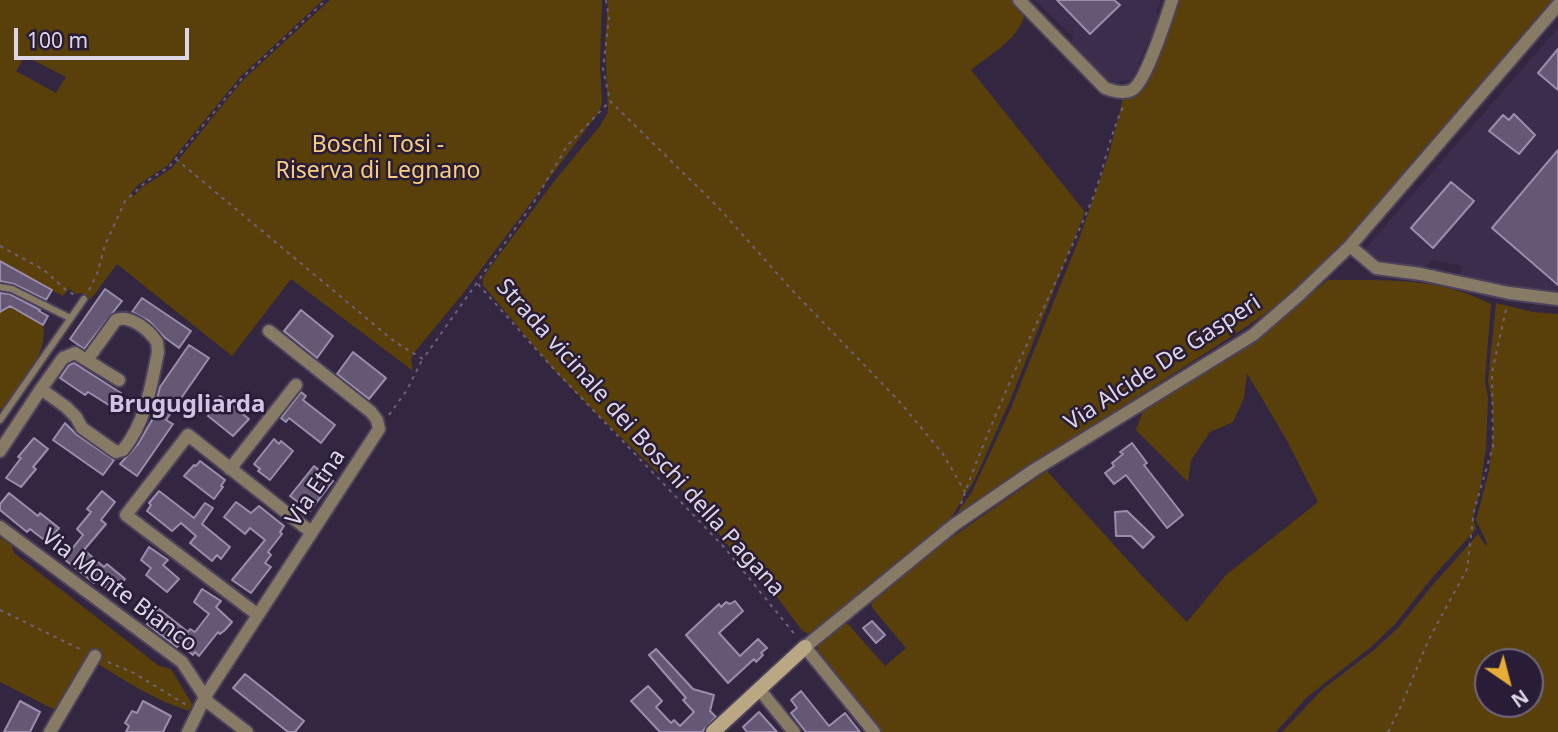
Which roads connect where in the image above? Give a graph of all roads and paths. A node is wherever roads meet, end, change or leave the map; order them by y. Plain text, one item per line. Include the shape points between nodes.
1 (326, 0) edge
2 (606, 0) edge
3 (1019, 0) edge
4 (1172, 0) edge
5 (1558, 5) edge
6 (1130, 91) junction
7 (610, 101) junction
8 (176, 159) junction
9 (0, 246) edge
10 (1350, 246) junction
11 (477, 284) junction
12 (0, 287) edge
13 (1509, 293) junction
14 (84, 299) junction
15 (1558, 299) edge
16 (70, 318) junction
17 (269, 331) dead end
18 (423, 359) junction
19 (87, 360) junction
20 (119, 380) dead end
21 (296, 385) dead end
22 (41, 389) junction
23 (0, 421) edge
24 (379, 429) junction
25 (13, 430) junction
26 (0, 451) edge
27 (230, 468) junction
28 (0, 527) edge
29 (311, 531) junction
30 (0, 610) edge
31 (258, 615) junction
32 (805, 647) junction
33 (95, 656) junction
34 (759, 689) junction
35 (206, 695) junction
36 (198, 710) junction
37 (50, 732) edge
38 (188, 732) edge
39 (247, 732) edge
40 (713, 732) edge
41 (794, 732) edge
42 (874, 732) edge
43 (1388, 732) edge

1 - 8 path via 243,76
2 - 7 path via 609,18 603,69
3 - 6 street via 1105,88
4 - 6 street via 1143,75
5 - 10 street, Via Alcide De Gasperi
6 - 7 path via 1112,128 1091,202 965,492 943,454 899,401 718,207
7 - 11 path via 567,146
8 - 14 path via 125,201
8 - 18 path via 396,342
9 - 14 path
10 - 13 street via 1376,268
10 - 32 street, Via Alcide De Gasperi via 1253,335 1034,470 954,525
11 - 18 path
11 - 32 path, Strada vicinale dei Boschi della Pagana via 723,546
12 - 16 lane
13 - 15 street
13 - 43 path via 1492,372 1493,446 1474,511 1467,569 1428,640
14 - 16 lane
16 - 23 lane
17 - 24 street via 371,412
18 - 24 path
19 - 20 street
19 - 22 street via 70,354
19 - 22 street via 121,317 157,342 144,415 123,450 116,452 82,428 66,407
21 - 27 street
22 - 25 street
23 - 25 lane
24 - 29 street, Via Etna
25 - 26 street
27 - 29 street
27 - 31 street via 188,435 125,515
28 - 35 street, Via Monte Bianco via 182,662
29 - 31 street, Via Etna
30 - 33 path
31 - 35 street, Via Etna
32 - 34 street
32 - 42 street
33 - 36 path
33 - 37 street
34 - 40 street
34 - 41 street
35 - 36 street, Via Etna
35 - 39 street, Via Monte Bianco via 209,703
36 - 38 street, Via Etna

